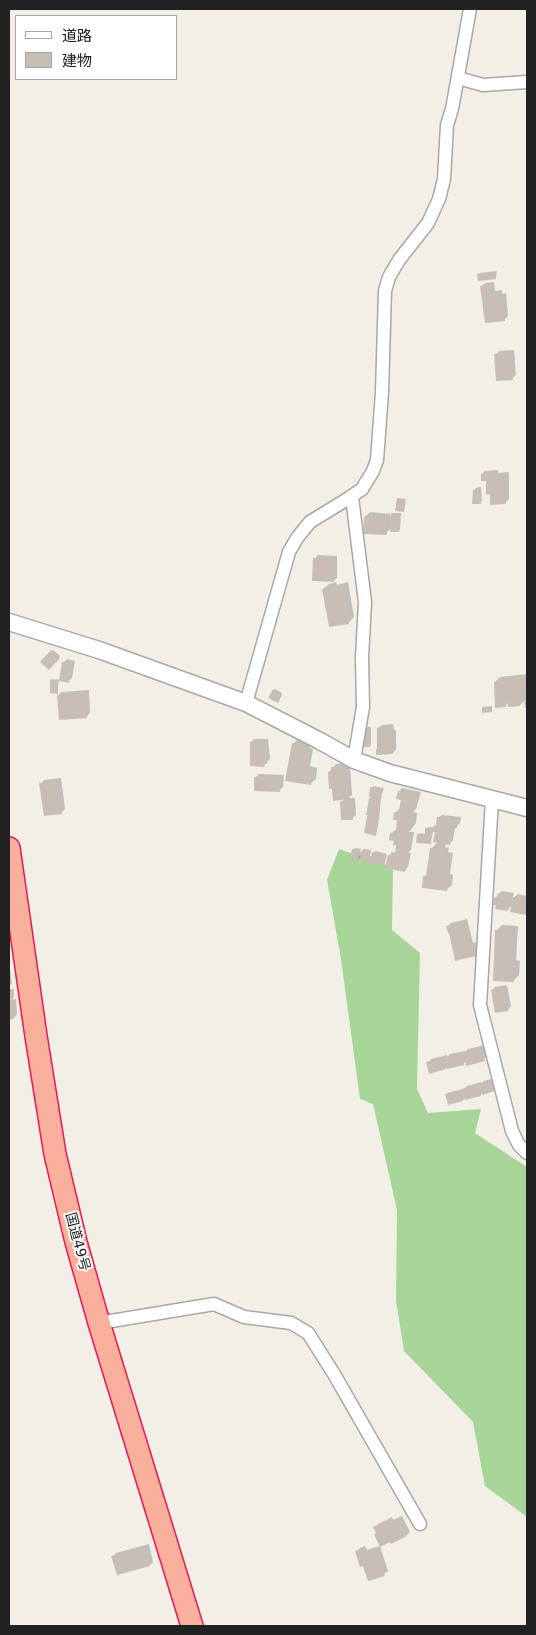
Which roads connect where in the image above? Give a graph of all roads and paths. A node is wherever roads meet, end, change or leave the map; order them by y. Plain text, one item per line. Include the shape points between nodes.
1 (470, 9) edge
2 (458, 77) junction
3 (527, 82) edge
4 (352, 496) junction
5 (9, 622) edge
6 (246, 704) junction
7 (354, 760) junction
8 (492, 799) junction
9 (527, 808) edge
10 (9, 848) edge
11 (527, 1153) edge
12 (99, 1323) junction
13 (420, 1524) dead end
14 (192, 1626) edge

1 - 2 street
2 - 3 street via 483,85
2 - 4 street via 447,125 444,179 439,200 428,223 396,264 385,291 377,460 367,483
4 - 6 street via 310,522 289,552
4 - 7 street via 365,602 363,707
5 - 6 street via 99,650
6 - 7 street
7 - 8 street via 390,773
8 - 9 street
8 - 11 street via 480,1005 512,1131
10 - 12 highway, 国道49号 via 55,1154
12 - 13 street via 214,1304 244,1317 291,1323 308,1333
12 - 14 highway, 国道49号

